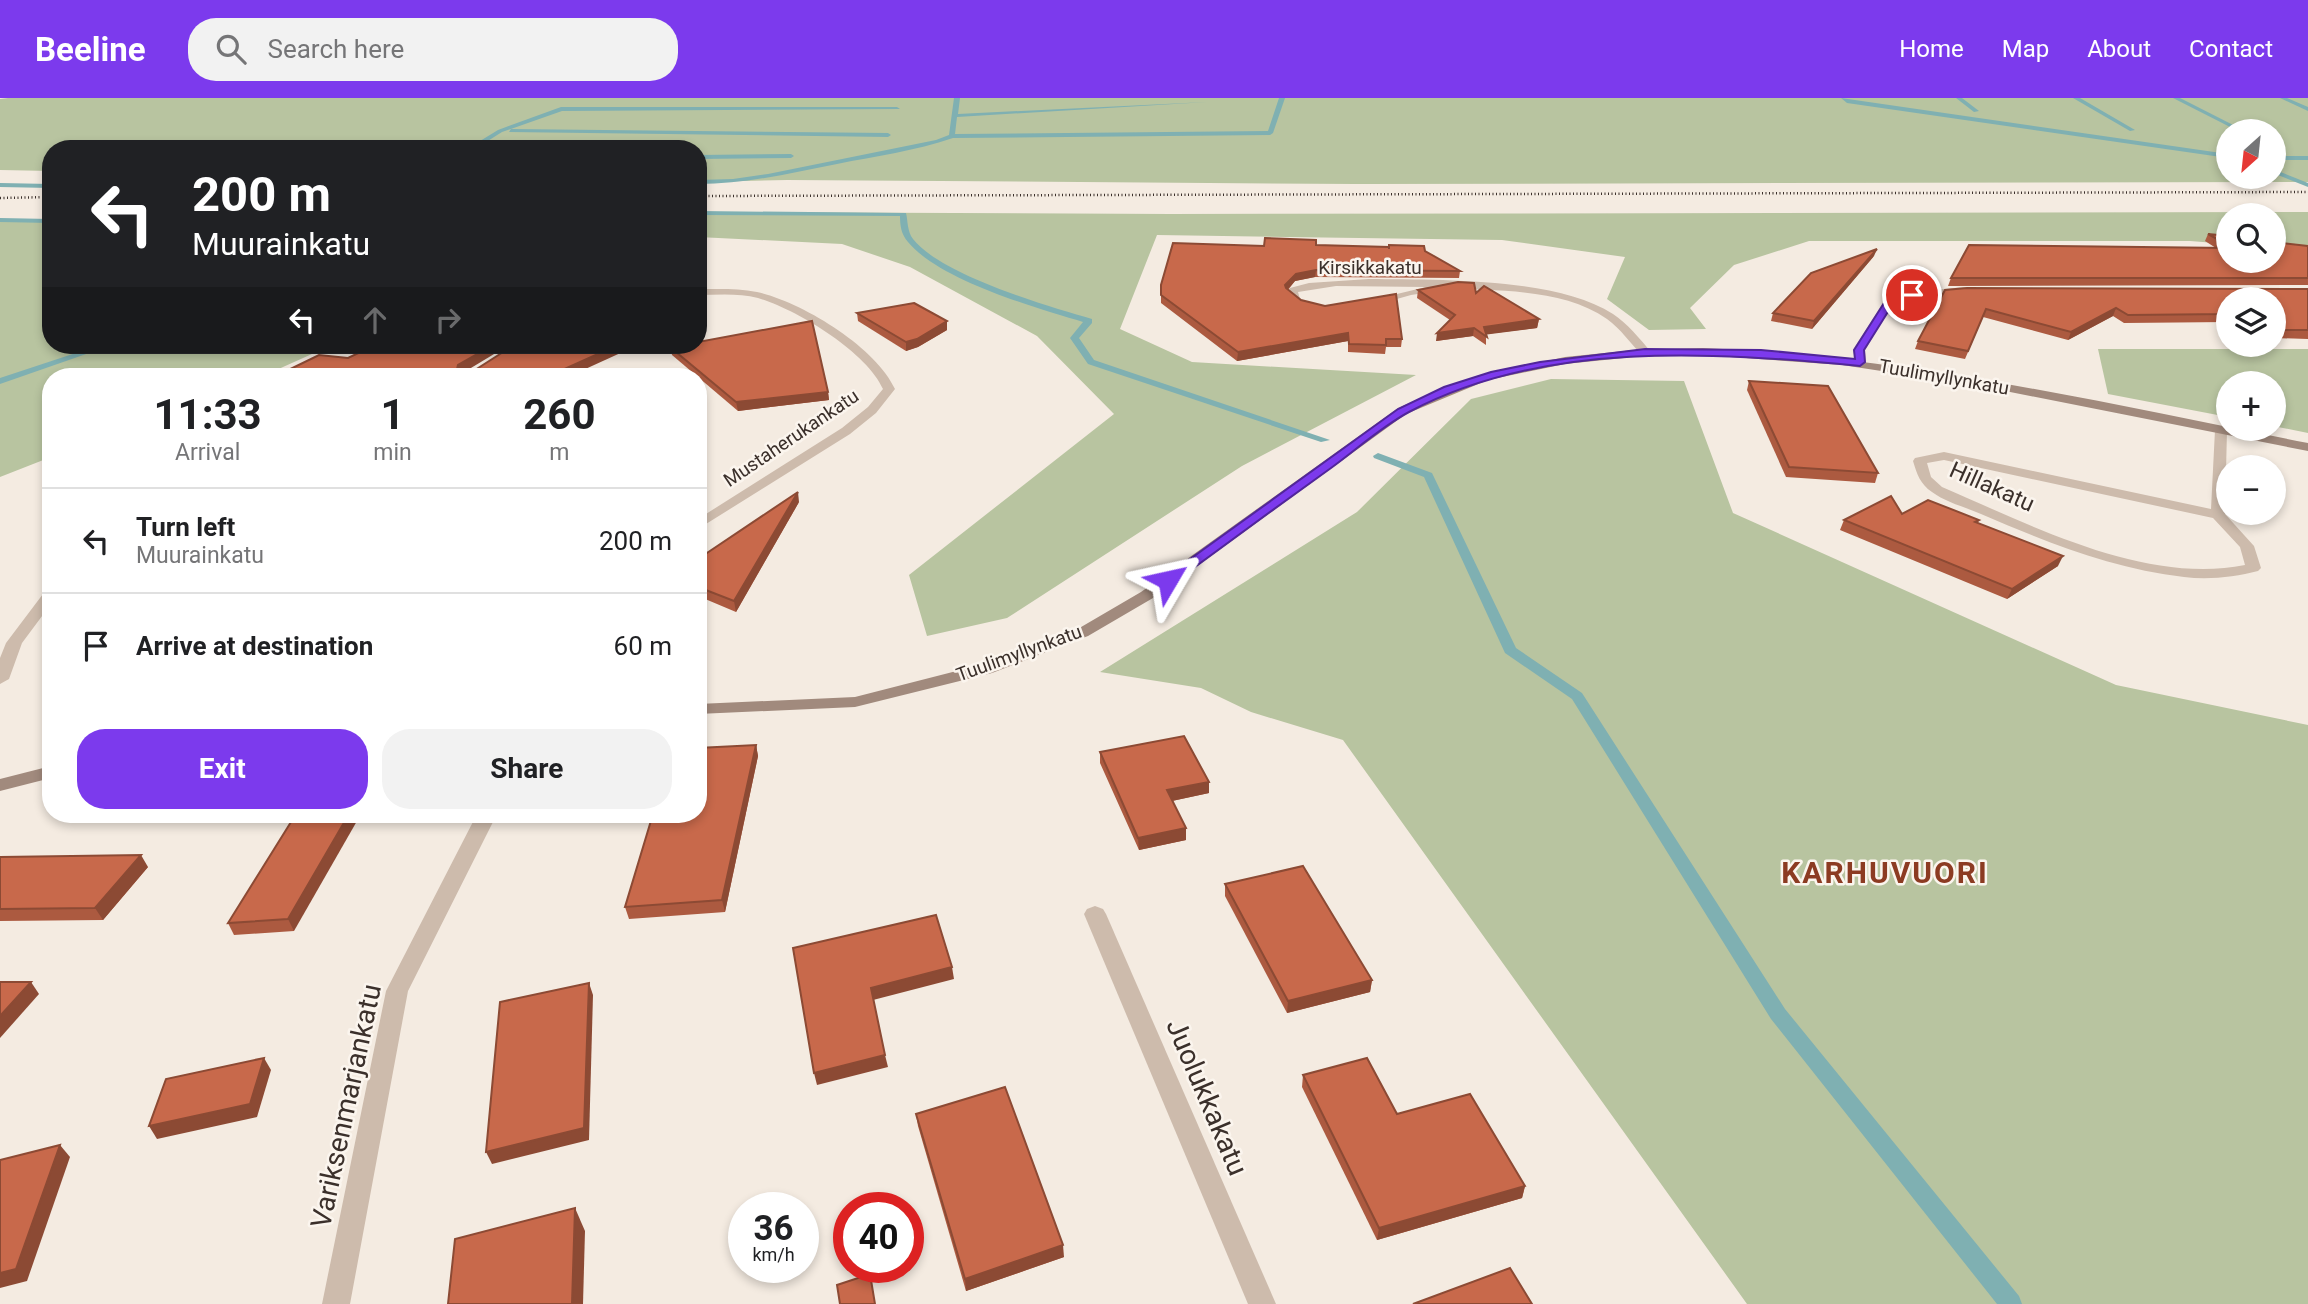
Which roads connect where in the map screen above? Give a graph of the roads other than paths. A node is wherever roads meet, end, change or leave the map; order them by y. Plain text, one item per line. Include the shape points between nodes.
1 (1453, 286) junction
2 (1978, 290) edge
3 (707, 292) edge
4 (1322, 307) edge
5 (1357, 307) edge
6 (1645, 352) junction
7 (1860, 362) junction
8 (2216, 429) edge
9 (2277, 441) edge
10 (2308, 447) edge
11 (2218, 515) joint
12 (707, 519) edge
13 (42, 603) edge
14 (7, 644) edge
15 (0, 679) edge
16 (707, 709) edge
17 (42, 774) edge
18 (0, 785) edge
19 (481, 823) edge
20 (1094, 914) dead end
21 (335, 1304) edge
22 (1262, 1304) edge

1 - 4 street, Kirsikkakatu via 1315,283 1294,290 1296,301
1 - 5 street, Kirsikkakatu
1 - 6 street, Kirsikkakatu via 1531,292 1574,301 1608,315
2 - 7 street via 1912,295 1887,305 1859,350
3 - 12 street, Mustaherukankatu via 763,296 790,308 863,355 881,371 889,389 846,430
6 - 7 street, Tuulimyllynkatu
6 - 16 street, Tuulimyllynkatu via 1495,374 1402,411 1147,595 1082,633 986,669 855,702
7 - 8 street, Tuulimyllynkatu
9 - 10 street, Tuulimyllynkatu
11 - 11 street, Hillakatu via 1986,463 1944,456 1920,461 1925,478 1937,490 2107,557 2175,571 2220,574 2253,568 2247,546
13 - 14 street
14 - 15 street
17 - 18 street
19 - 21 street, Variksenmarjankatu via 397,990
20 - 22 street, Juolukkakatu

